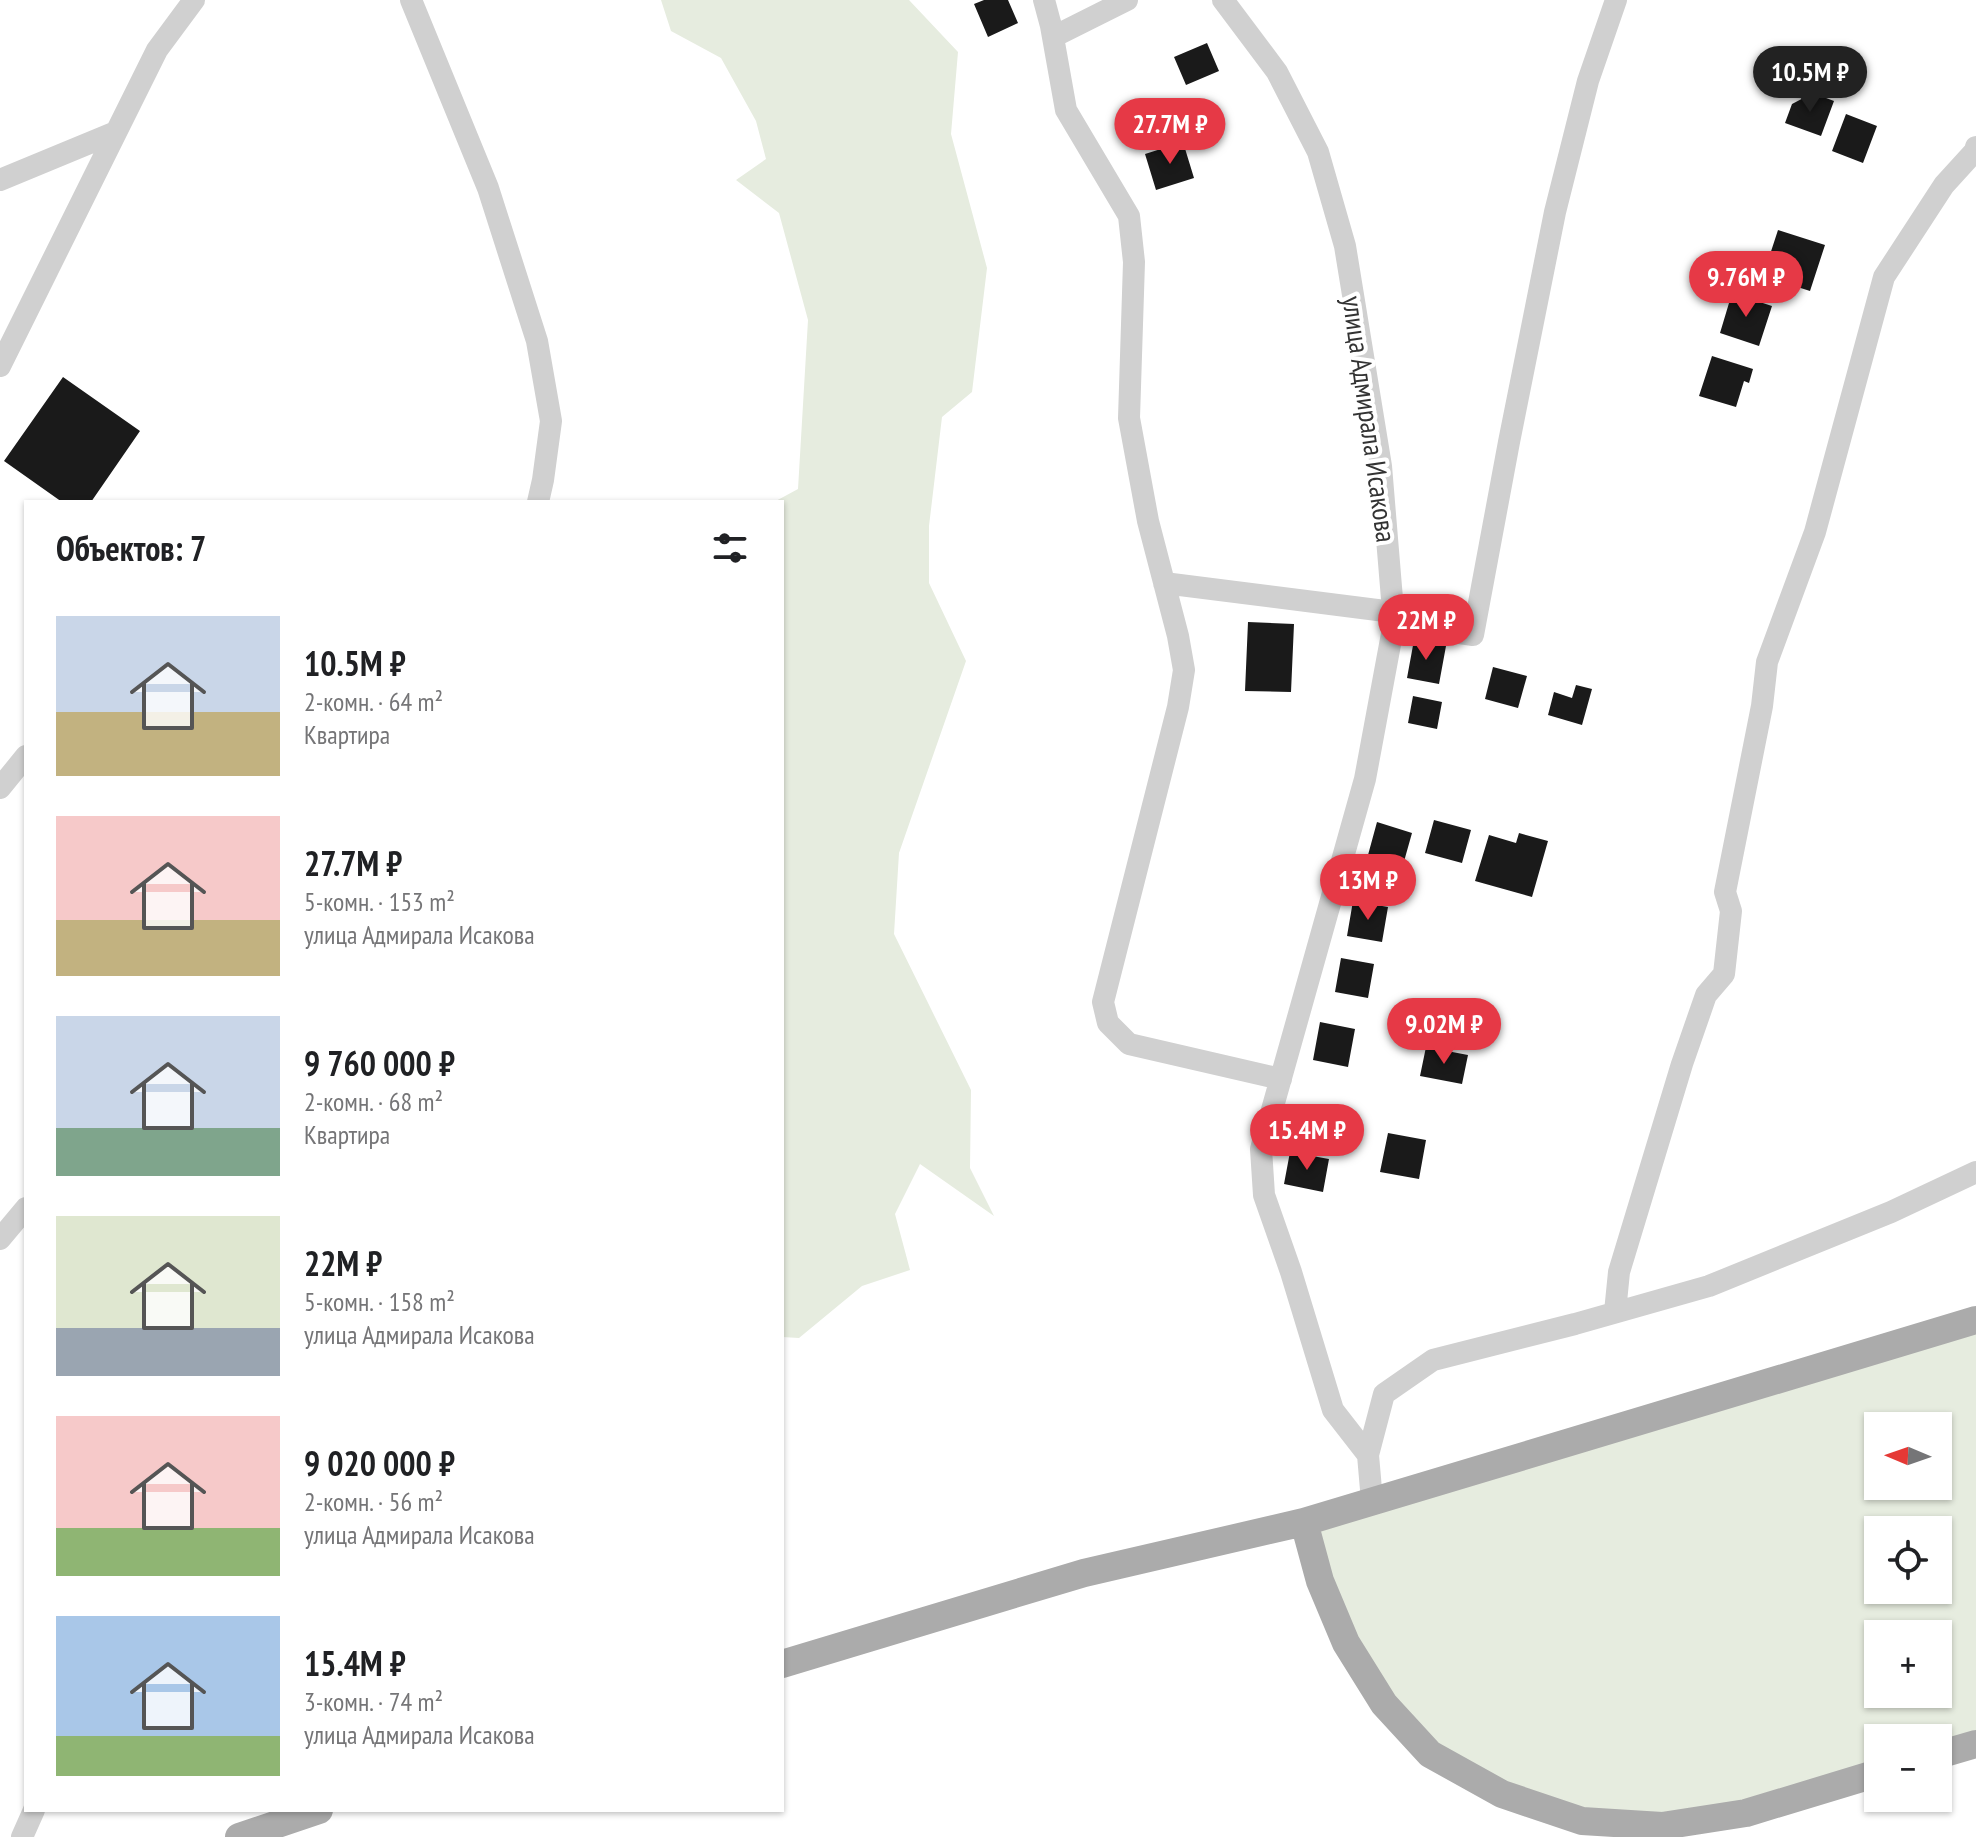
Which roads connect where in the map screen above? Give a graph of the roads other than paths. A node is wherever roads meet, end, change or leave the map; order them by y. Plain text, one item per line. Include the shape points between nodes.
1 (194, 0) edge
2 (411, 0) edge
3 (1044, 0) edge
4 (1127, 0) edge
5 (1223, 0) edge
6 (1616, 0) edge
7 (1053, 37) junction
8 (116, 132) junction
9 (1976, 147) edge
10 (0, 180) edge
11 (0, 366) edge
12 (538, 500) edge
13 (1164, 583) junction
14 (1394, 618) junction
15 (24, 758) edge
16 (0, 788) edge
17 (1281, 1079) junction
18 (1976, 1172) edge
19 (24, 1210) edge
20 (0, 1239) edge
21 (1615, 1312) junction
22 (1976, 1320) edge
23 (1368, 1455) junction
24 (1372, 1501) junction
25 (1304, 1522) junction
26 (784, 1663) edge
27 (1976, 1744) edge
28 (1952, 1751) edge
29 (1864, 1777) edge
30 (33, 1812) edge
31 (313, 1812) edge
32 (22, 1837) edge
33 (239, 1837) edge

1 - 8 street via 157,50
2 - 12 street via 488,188 537,341 551,421
3 - 7 street
4 - 7 street
5 - 14 street, улица Адмирала Исакова via 1277,72 1318,152 1345,246 1381,466
6 - 14 street via 1588,81 1555,212 1473,635
7 - 13 street via 1066,110 1129,216 1134,262 1129,418
8 - 10 street
8 - 11 street
9 - 21 street via 1944,185 1884,277 1815,532 1767,662 1725,892 1731,911 1724,974 1706,995 1682,1064 1619,1272
13 - 14 street
13 - 17 street via 1184,670 1103,1002 1108,1023 1129,1044
14 - 17 street, улица Адмирала Исакова via 1365,779
15 - 16 street
17 - 23 street, улица Адмирала Исакова via 1261,1149 1264,1195 1333,1410
18 - 21 street via 1709,1286
19 - 20 street
21 - 23 street via 1433,1360 1384,1394
22 - 24 main road
23 - 24 street
24 - 25 main road
25 - 26 main road via 1084,1573
25 - 29 main road via 1320,1581 1346,1643 1384,1704 1430,1754 1502,1794 1582,1821 1662,1826 1746,1813
27 - 28 main road
30 - 32 street
31 - 33 main road

